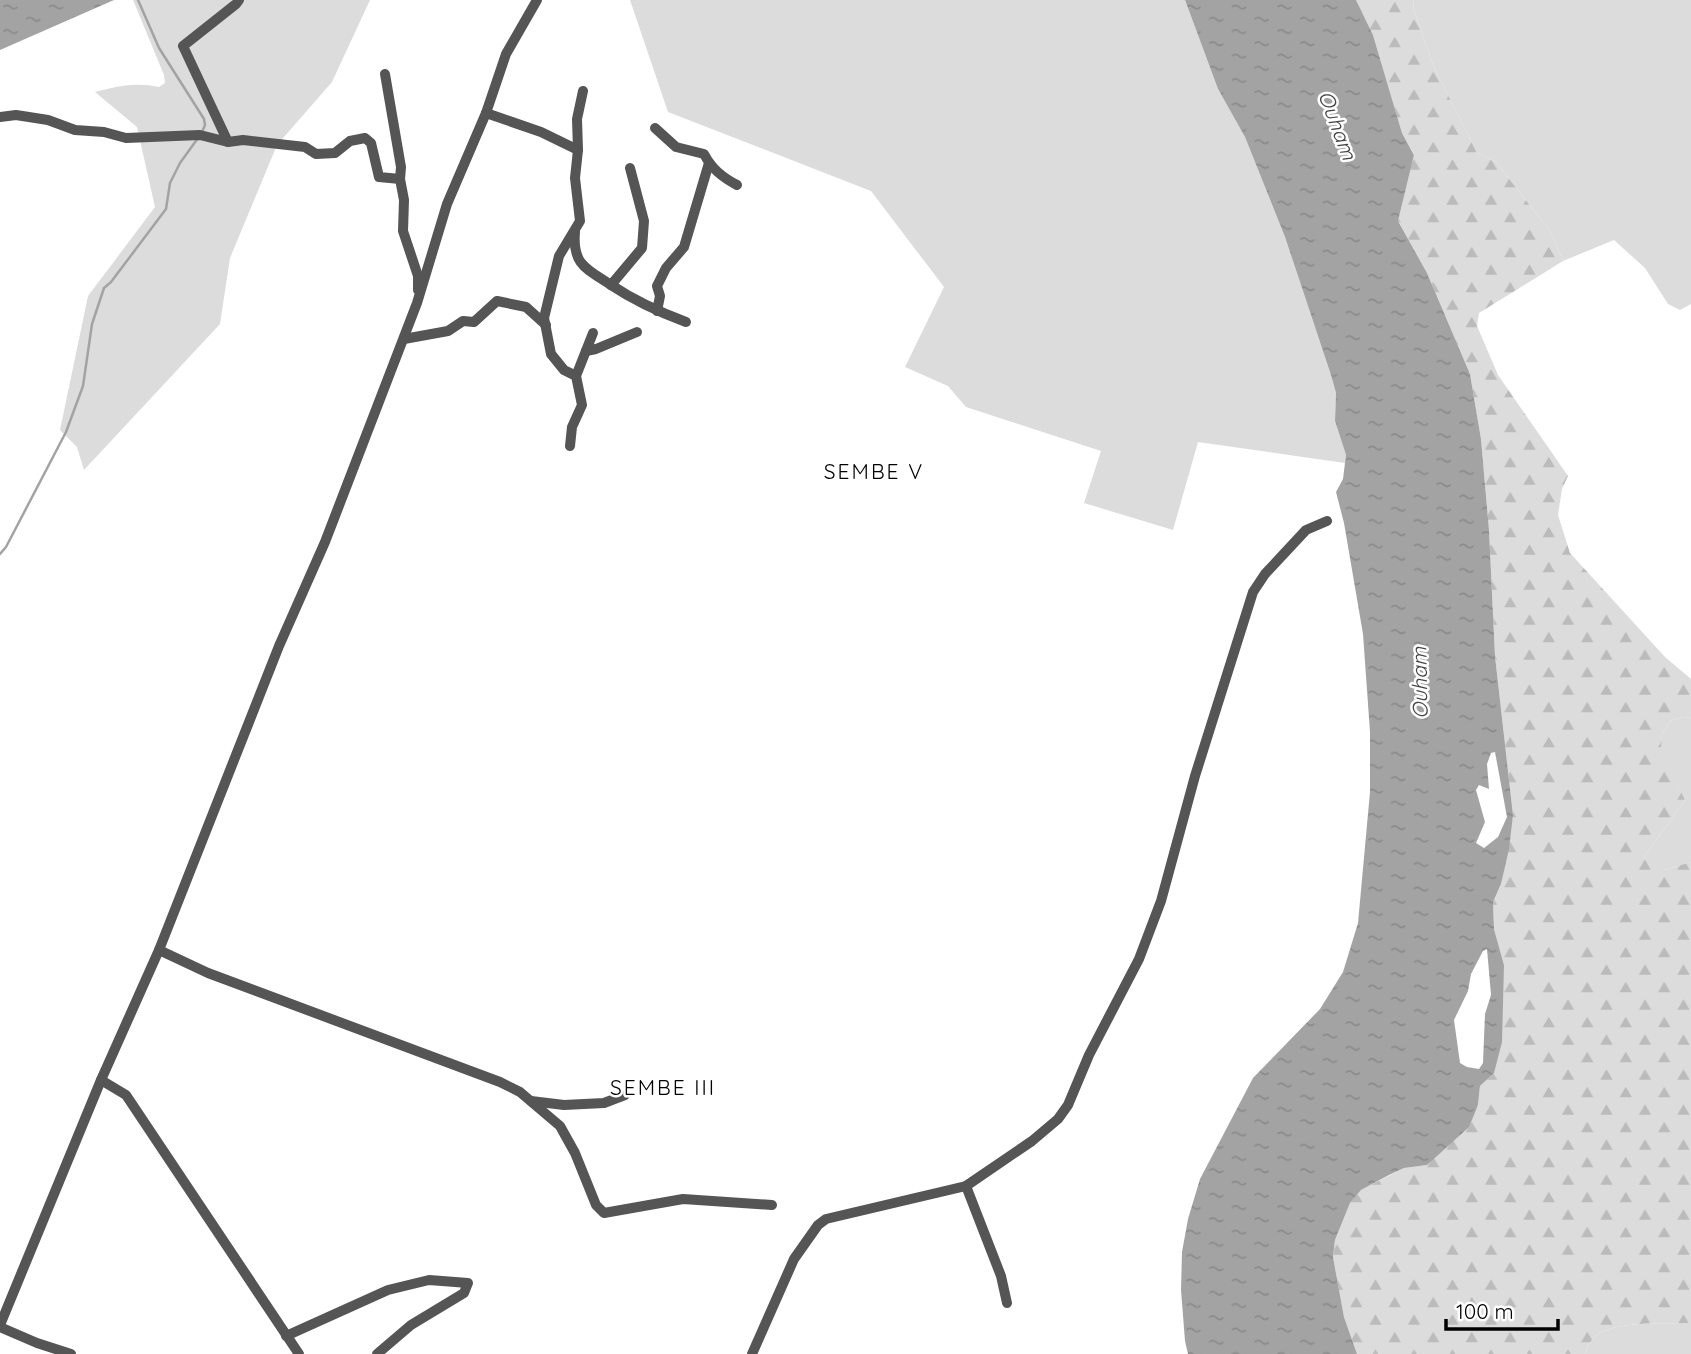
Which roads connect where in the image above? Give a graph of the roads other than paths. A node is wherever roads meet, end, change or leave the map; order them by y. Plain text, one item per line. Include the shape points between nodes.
1 (239, 0) edge
2 (537, 0) edge
3 (385, 74) dead end
4 (583, 92) dead end
5 (486, 113) junction
6 (0, 117) edge
7 (655, 128) dead end
8 (228, 142) junction
9 (578, 150) junction
10 (709, 163) junction
11 (630, 168) dead end
12 (400, 179) junction
13 (737, 185) dead end
14 (575, 226) junction
15 (611, 285) junction
16 (417, 303) junction
17 (657, 312) junction
18 (686, 322) dead end
19 (546, 325) junction
20 (637, 332) dead end
21 (593, 333) dead end
22 (404, 338) junction
23 (586, 351) junction
24 (576, 376) junction
25 (570, 446) dead end
26 (1327, 522) dead end
27 (159, 950) junction
28 (102, 1080) junction
29 (625, 1095) dead end
30 (531, 1101) junction
31 (966, 1186) junction
32 (772, 1205) dead end
33 (1007, 1303) dead end
34 (0, 1326) edge
35 (286, 1336) junction
36 (71, 1354) edge
37 (299, 1354) edge
38 (377, 1354) edge
39 (752, 1354) edge

1 - 8 street via 183,46
2 - 5 street via 506,54
3 - 12 street
4 - 9 street via 577,119
5 - 9 street
5 - 16 street via 447,204
6 - 8 street via 37,118 126,138 200,135
7 - 10 street via 676,147 704,154
8 - 12 street via 305,147 316,154 335,153 350,141 365,138 371,144 379,177
9 - 14 street via 575,178 580,220
10 - 13 street
10 - 17 street via 684,247 657,286
11 - 15 street via 644,221 642,248
12 - 16 street via 403,231 418,276
14 - 15 street via 580,264
14 - 19 street via 559,256
15 - 17 street
16 - 22 street
17 - 18 street
19 - 22 street via 526,307 497,301 474,322
19 - 24 street via 551,354
20 - 23 street
21 - 23 street
22 - 27 street
23 - 24 street
24 - 25 street via 582,405
26 - 31 street via 1306,530 1253,593 1161,901 1139,959 1068,1105 1032,1141
27 - 28 street
27 - 30 street via 208,973 500,1083
28 - 34 street
28 - 35 street via 126,1095
29 - 30 street via 590,1104
30 - 32 street via 560,1126 596,1205 604,1213 682,1199
31 - 33 street
31 - 39 street via 826,1219 818,1225 794,1259
34 - 36 street
35 - 37 street
35 - 38 street via 388,1290 429,1280 468,1283 464,1293 411,1325

